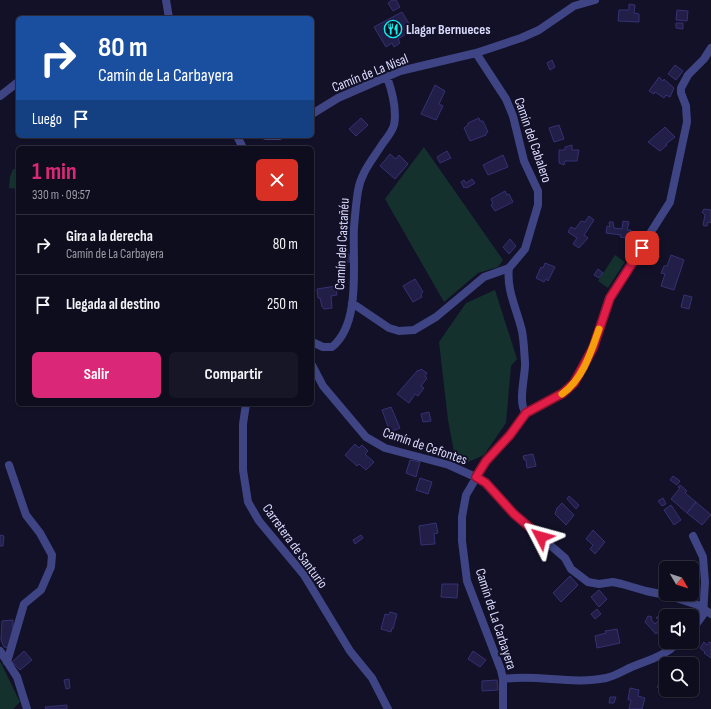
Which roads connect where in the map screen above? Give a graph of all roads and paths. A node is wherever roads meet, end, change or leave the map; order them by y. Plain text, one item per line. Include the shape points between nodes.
1 (166, 0) edge
2 (595, 0) edge
3 (169, 16) edge
4 (711, 48) edge
5 (476, 53) junction
6 (387, 77) junction
7 (16, 84) edge
8 (0, 96) edge
9 (314, 113) edge
10 (509, 268) junction
11 (352, 303) junction
12 (314, 343) edge
13 (314, 369) edge
14 (246, 406) edge
15 (526, 413) junction
16 (9, 465) dead end
17 (476, 477) junction
18 (693, 536) dead end
19 (708, 612) edge
20 (699, 620) edge
21 (671, 649) edge
22 (0, 651) edge
23 (7, 662) junction
24 (502, 679) junction
25 (27, 709) edge
26 (388, 709) edge
27 (503, 709) edge

1 - 3 street
2 - 5 street, Camín de La Nisal via 574,6 539,30
4 - 15 street, Camín de La Carbayera via 688,75 681,88 687,122 670,202 610,298 593,348 574,383 563,393
5 - 6 street, Camín de La Nisal
5 - 10 street, Camín del Cabalero via 506,99 524,161 538,192 538,205 527,244
6 - 9 street, Camín de La Nisal via 338,98
6 - 11 street, Camín del Castañéu via 393,101 394,126 360,179 354,227
7 - 8 street
10 - 11 street via 484,278 436,317 414,330 399,331 389,328
10 - 15 street via 509,285 524,340 522,397
11 - 12 street, Camín del Castañéu via 338,342 328,348
13 - 17 street, Camín de Cefontes via 327,392 359,430 375,444 402,454 449,465
14 - 26 street, Carretera de Santurio via 242,470 248,502 258,521 304,576 350,651 372,678
15 - 17 street, Camín de La Carbayera
16 - 23 street via 26,515 52,555 41,590 24,604
17 - 19 street, Camín de Cefontes via 486,483 514,514 565,558 574,572 588,582 622,584 686,601
17 - 24 street, Camín de La Carbayera via 464,504 464,564
18 - 19 street via 704,564
19 - 20 street
21 - 24 street via 607,678 578,681 532,677
22 - 23 street
23 - 25 street via 17,677
24 - 27 street, Camín de La Carbayera

